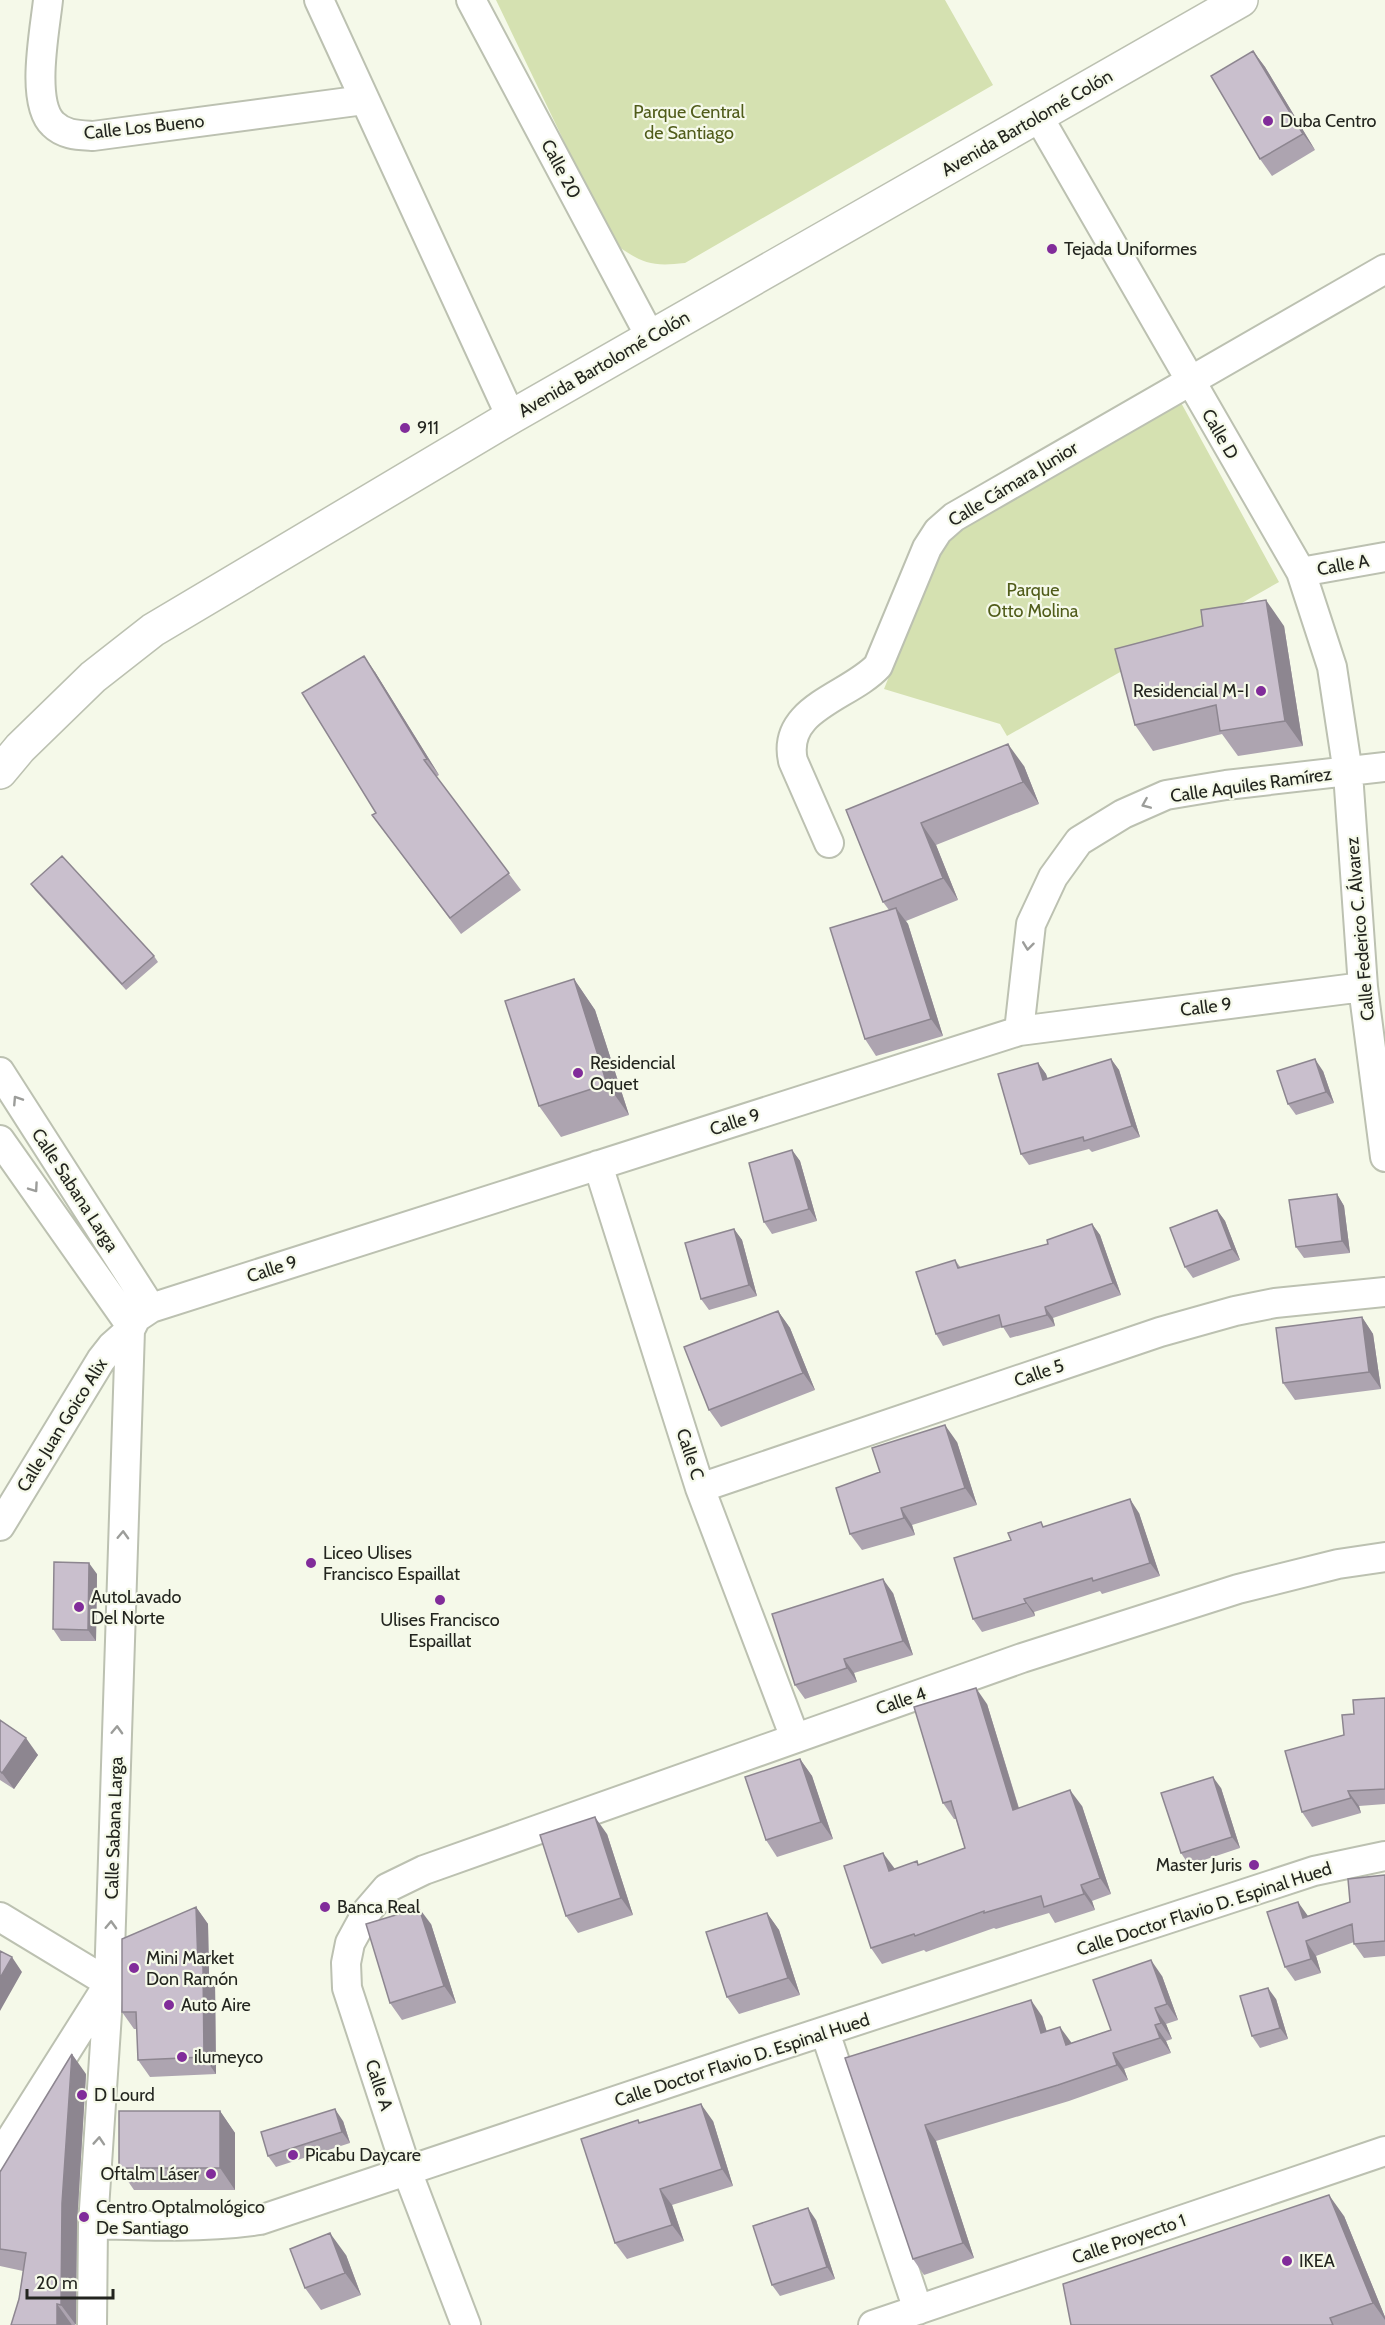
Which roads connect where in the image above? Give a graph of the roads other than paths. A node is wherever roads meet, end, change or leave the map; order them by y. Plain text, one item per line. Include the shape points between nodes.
1 (48, 0) edge
2 (319, 0) edge
3 (471, 0) edge
4 (1241, 0) edge
5 (364, 100) junction
6 (1038, 116) junction
7 (1385, 269) edge
8 (651, 338) junction
9 (1189, 381) junction
10 (511, 417) junction
11 (1385, 557) edge
12 (1301, 572) junction
13 (1385, 767) edge
14 (0, 772) edge
15 (1348, 773) junction
16 (829, 843) dead end
17 (1364, 987) junction
18 (1019, 1031) junction
19 (0, 1072) edge
20 (0, 1140) edge
21 (1385, 1157) edge
22 (598, 1165) junction
23 (1385, 1292) edge
24 (137, 1322) junction
25 (700, 1488) junction
26 (0, 1526) edge
27 (1385, 1557) edge
28 (795, 1738) junction
29 (1385, 1856) edge
30 (424, 1870) joint
31 (0, 1917) edge
32 (109, 1983) junction
33 (825, 2032) junction
34 (1385, 2151) edge
35 (0, 2156) edge
36 (407, 2171) junction
37 (93, 2224) junction
38 (898, 2319) edge
39 (92, 2325) edge
40 (466, 2325) edge

1 - 5 street, Calle Los Bueno via 40,83 42,106 52,124 68,134 93,136
2 - 5 street
3 - 8 street, Calle 20
4 - 6 main road, Avenida Bartolomé Colón
5 - 10 street
6 - 8 main road, Avenida Bartolomé Colón
6 - 9 street, Calle D
7 - 9 street, Calle Cámara Junior
8 - 10 main road, Avenida Bartolomé Colón
9 - 12 street, Calle D
9 - 16 street, Calle Cámara Junior via 954,517 938,531 927,548 878,666 867,678 806,714 792,736 793,761
10 - 14 main road, Avenida Bartolomé Colón via 153,630 93,677
11 - 12 street, Calle A
12 - 15 street, Calle D via 1332,667
13 - 15 street, Calle Aquiles Ramírez
15 - 17 street, Calle Federico C. Álvarez
15 -> 18 street, Calle Aquiles Ramírez via 1166,795 1123,814 1079,841 1053,877 1031,924
17 - 18 street, Calle 9
17 - 21 street, Calle Federico C. Álvarez
18 - 22 street, Calle 9
24 -> 19 street, Calle Sabana Larga
20 -> 24 street, Calle Sabana Larga
22 - 24 street, Calle 9
22 - 25 street, Calle C
23 - 25 street, Calle 5 via 1275,1303 1160,1332
24 - 26 street, Calle Juan Goico Alix via 101,1360
32 -> 24 street, Calle Sabana Larga
25 - 28 street, Calle C
27 - 28 street, Calle 4 via 1238,1588
28 - 30 street, Calle 4
29 - 33 street, Calle Doctor Flavio D. Espinal Hued via 1314,1871
30 - 36 street, Calle A via 395,1883 376,1899 350,1943 346,1963 347,1988
31 - 32 street
32 - 35 street
37 -> 32 street, Calle Sabana Larga
33 - 36 street, Calle Doctor Flavio D. Espinal Hued
33 - 38 street
34 - 38 street, Calle Proyecto 1
36 - 37 street, Calle Doctor Flavio D. Espinal Hued via 260,2220 229,2225
36 - 40 street, Calle A
37 - 39 street, Calle Sabana Larga

